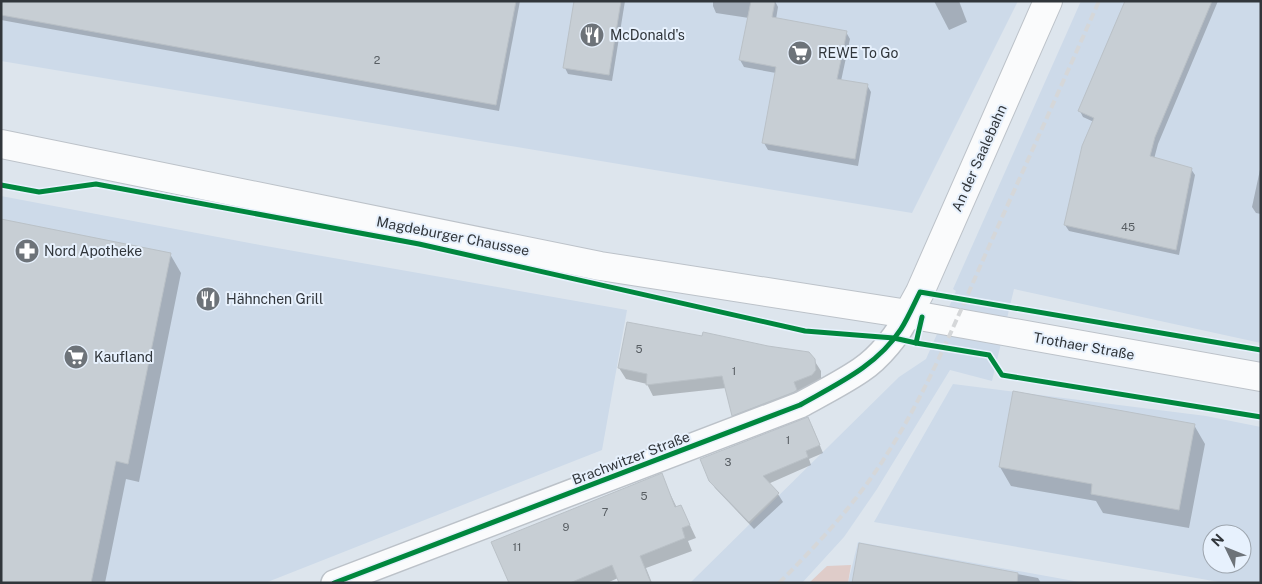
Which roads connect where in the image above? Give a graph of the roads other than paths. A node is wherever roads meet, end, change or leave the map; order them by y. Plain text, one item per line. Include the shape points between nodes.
1 (1048, 1) edge
2 (1, 144) edge
3 (908, 314) junction
4 (1261, 377) edge
5 (334, 583) edge

1 - 3 main road, An der Saalebahn
2 - 3 main road, Magdeburger Chaussee via 600,266
3 - 4 main road, Trothaer Straße
3 - 5 street, Brachwitzer Straße via 894,338 862,370 800,405

